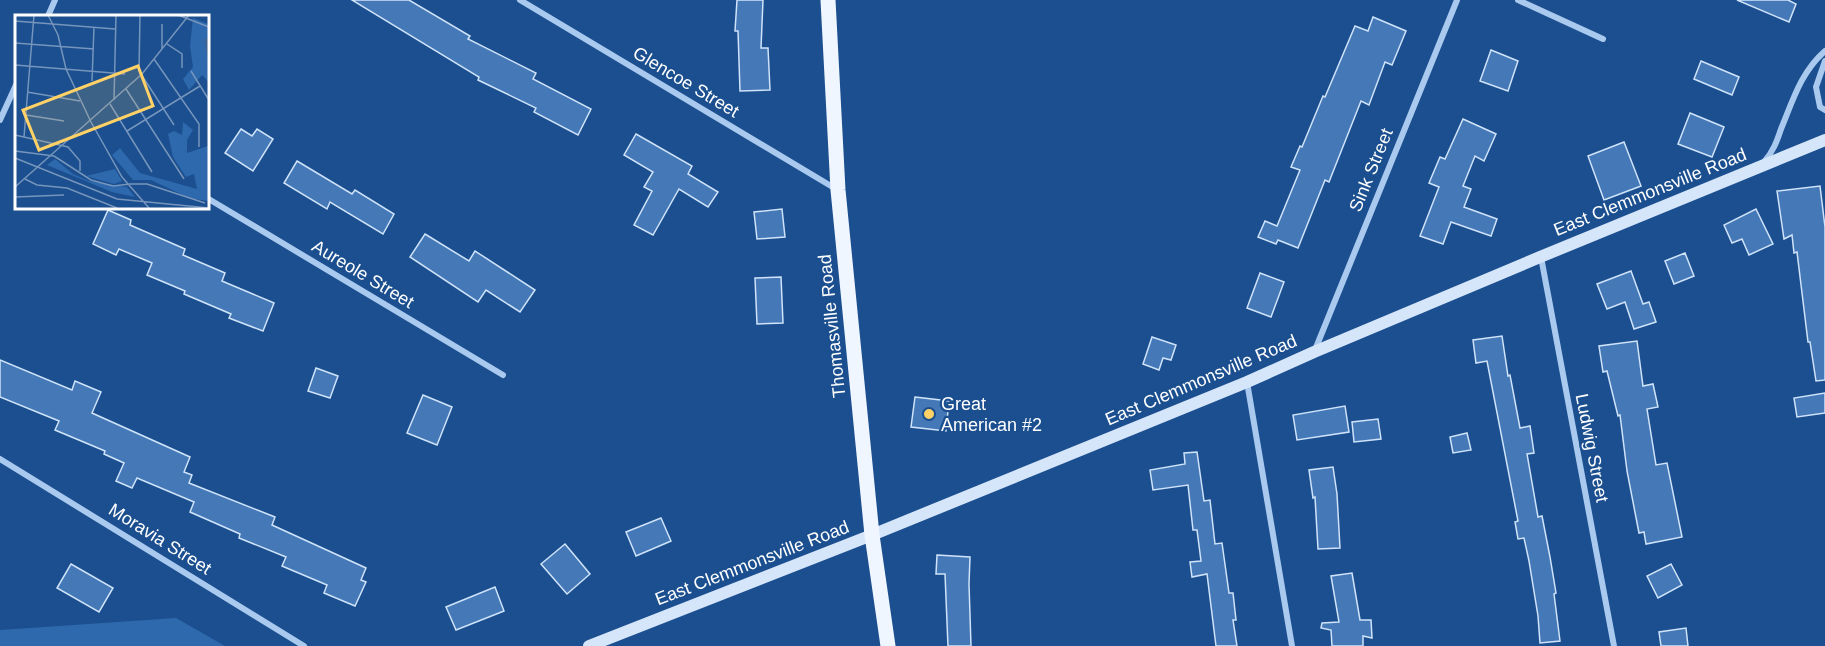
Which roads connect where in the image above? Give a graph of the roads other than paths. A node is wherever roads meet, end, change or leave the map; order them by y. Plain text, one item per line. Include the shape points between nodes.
1 (55, 0) edge
2 (520, 0) edge
3 (828, 0) edge
4 (1457, 0) edge
5 (1518, 0) edge
6 (48, 15) edge
7 (1603, 39) dead end
8 (1825, 51) edge
9 (1825, 61) edge
10 (1823, 72) edge
11 (15, 87) edge
12 (1825, 110) edge
13 (0, 120) edge
14 (1825, 140) edge
15 (1755, 169) junction
16 (838, 190) junction
17 (208, 199) edge
18 (1540, 256) junction
19 (1314, 352) junction
20 (503, 375) dead end
21 (1247, 382) junction
22 (0, 459) edge
23 (872, 535) junction
24 (304, 646) edge
25 (589, 646) edge
26 (888, 646) edge
27 (1292, 646) edge
28 (1614, 646) edge

1 - 6 street
2 - 16 street, Glencoe Street
3 - 16 main road, Thomasville Road
4 - 19 street, Sink Street
5 - 7 street
8 - 15 street via 1802,78 1772,151
9 - 10 street
10 - 12 street via 1816,87 1820,107
11 - 13 street
14 - 15 main road, East Clemmonsville Road
15 - 18 main road, East Clemmonsville Road
16 - 23 main road, Thomasville Road
17 - 20 street, Aureole Street
18 - 19 main road, East Clemmonsville Road
18 - 28 street, Ludwig Street
19 - 21 main road, East Clemmonsville Road
21 - 23 main road, East Clemmonsville Road
21 - 27 street
22 - 24 street, Moravia Street
23 - 25 main road, East Clemmonsville Road
23 - 26 main road, Thomasville Road

